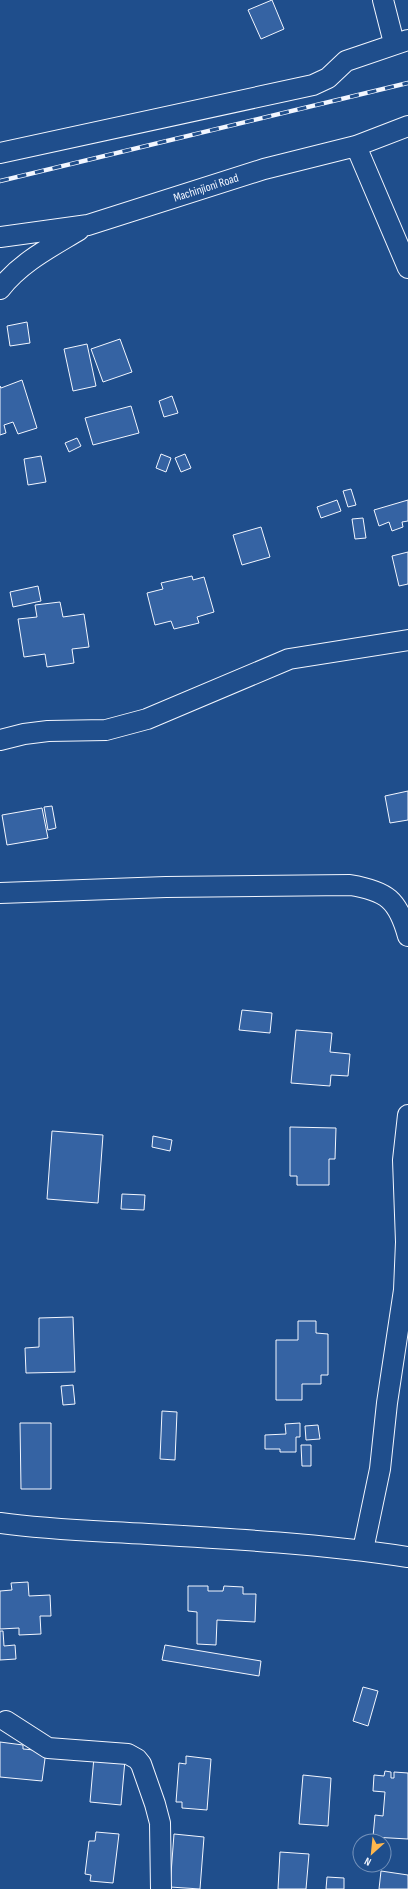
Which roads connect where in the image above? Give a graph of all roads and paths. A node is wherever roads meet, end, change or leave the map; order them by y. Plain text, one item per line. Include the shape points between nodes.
1 (383, 0) edge
2 (401, 42) edge
3 (408, 126) edge
4 (356, 146) junction
5 (0, 153) edge
6 (88, 225) junction
7 (0, 237) edge
8 (408, 268) edge
9 (0, 289) edge
10 (408, 640) edge
11 (0, 740) edge
12 (0, 893) edge
13 (408, 936) edge
14 (408, 1115) edge
15 (0, 1522) edge
16 (363, 1550) junction
17 (408, 1557) edge
18 (6, 1721) dead end
19 (161, 1889) edge

1 - 2 street
2 - 5 street via 346,61 328,78 313,85
3 - 4 street, Machinjioni Road
4 - 6 street, Machinjioni Road via 264,168
4 - 8 street
6 - 7 street, Machinjioni Road
6 - 9 street via 38,254
10 - 11 street via 289,659 147,718 106,730 48,731
12 - 13 street via 166,887 350,886 382,893 394,904 402,917
14 - 16 street via 403,1160 406,1242 404,1290 380,1469
15 - 16 street via 28,1527 177,1535
16 - 17 street
18 - 19 street via 48,1748 128,1754 137,1759 144,1770 160,1823

